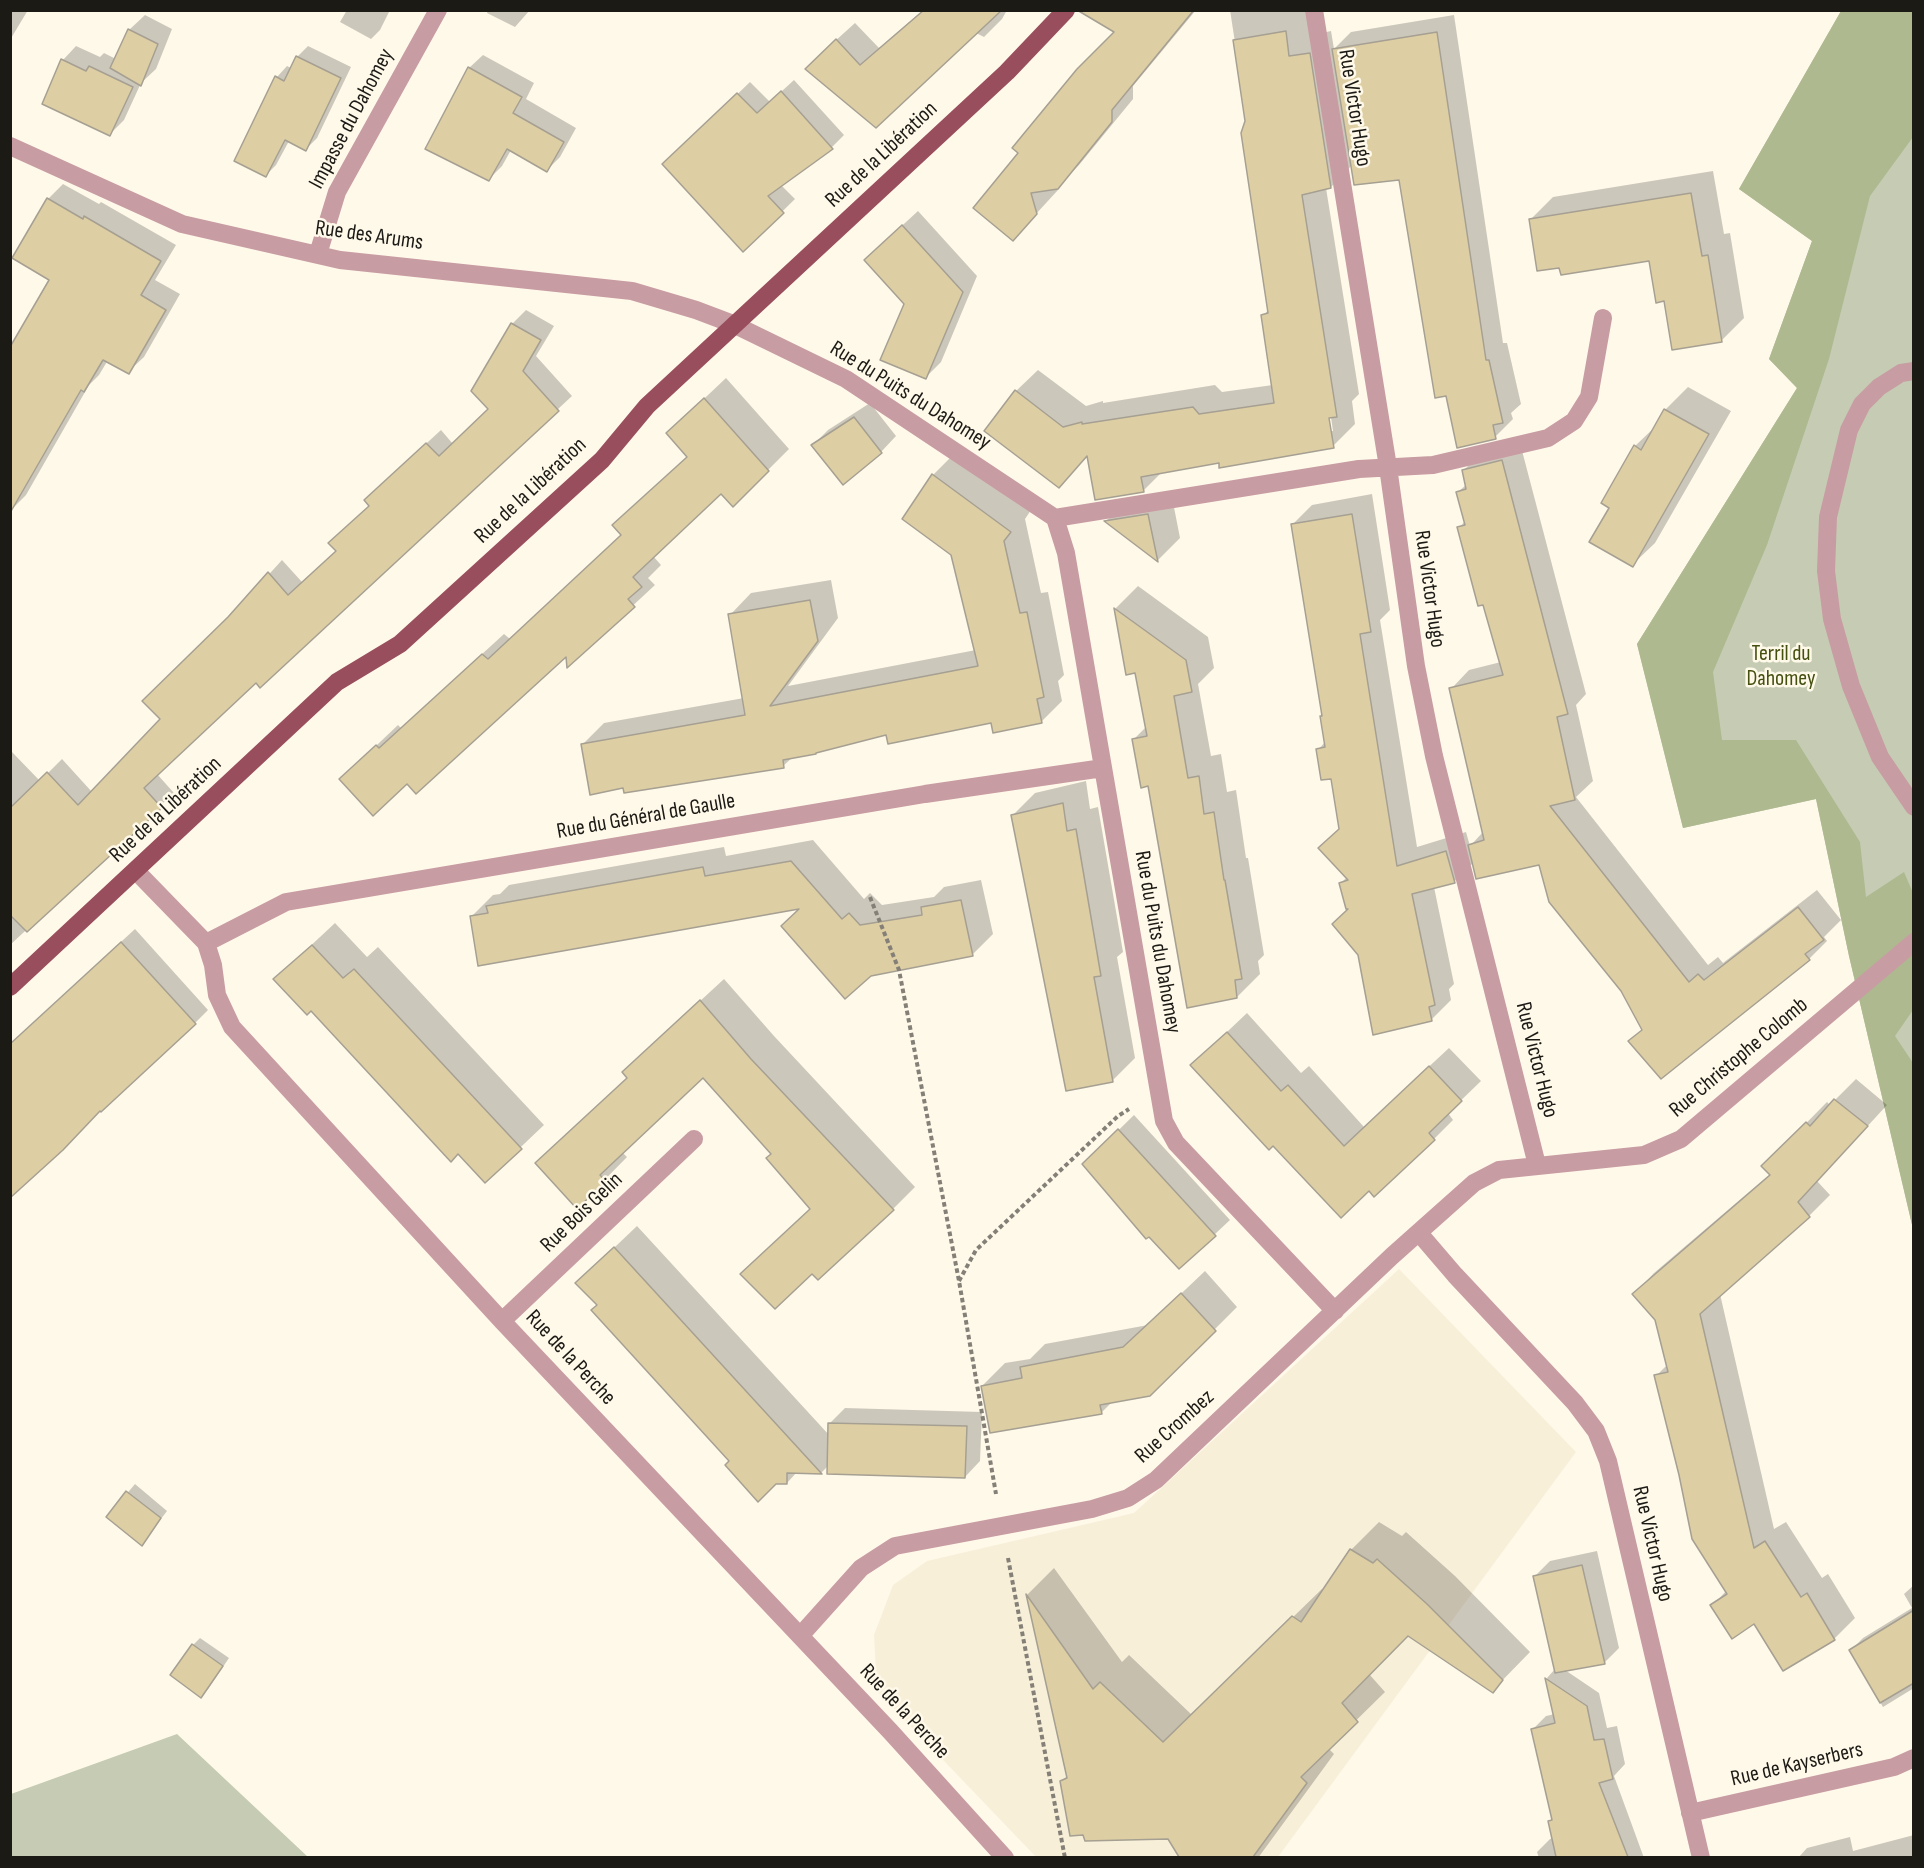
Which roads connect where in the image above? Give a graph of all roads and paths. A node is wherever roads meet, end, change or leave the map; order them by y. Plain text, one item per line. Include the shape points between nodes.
1 (438, 10) edge
2 (1066, 10) edge
3 (1314, 10) edge
4 (10, 147) edge
5 (318, 254) junction
6 (1603, 318) dead end
7 (733, 324) junction
8 (1914, 371) edge
9 (1388, 467) junction
10 (1055, 518) junction
11 (1103, 768) junction
12 (1914, 807) edge
13 (136, 872) junction
14 (870, 897) dead end
15 (1914, 942) edge
16 (206, 943) junction
17 (10, 987) edge
18 (1158, 1092) junction
19 (694, 1139) dead end
20 (1537, 1165) junction
21 (1419, 1233) junction
22 (958, 1281) junction
23 (1335, 1311) junction
24 (502, 1321) junction
25 (1001, 1525) junction
26 (800, 1636) junction
27 (1914, 1758) edge
28 (1690, 1813) junction
29 (1005, 1857) edge
30 (1065, 1857) edge
31 (1701, 1857) edge

1 - 5 street, Impasse du Dahomey via 337,192
2 - 7 main road, Rue de la Libération via 1007,72
3 - 9 street, Rue Victor Hugo
4 - 5 street, Rue des Arums via 182,224
5 - 7 street, Rue des Arums via 340,260 632,291
6 - 9 street via 1589,397 1574,422 1548,438 1433,465
7 - 10 street, Rue du Puits du Dahomey via 846,379
7 - 13 main road, Rue de la Libération via 647,406 602,460 400,644 337,682
8 - 12 street via 1901,373 1880,387 1862,404 1849,430 1828,517 1826,571 1832,619 1851,686 1880,757
9 - 10 street
9 - 20 street, Rue Victor Hugo via 1416,666 1434,756
10 - 11 street, Rue du Puits du Dahomey via 1066,553
11 - 16 street, Rue du Général de Gaulle via 925,794 286,902
11 - 18 street, Rue du Puits du Dahomey
13 - 16 street, Rue de la Perche
13 - 17 main road, Rue de la Libération
14 - 22 path via 899,970
15 - 20 street, Rue Christophe Colomb via 1681,1139 1644,1155
16 - 24 street, Rue de la Perche via 217,995 232,1027
18 - 22 path via 1101,1131 976,1250
18 - 23 street, Rue du Puits du Dahomey via 1164,1121 1176,1143
19 - 24 street, Rue Bois Gelin
20 - 21 street, Rue Crombez via 1499,1170 1474,1183
21 - 23 street, Rue Crombez
21 - 28 street, Rue Victor Hugo via 1575,1403 1596,1431 1608,1461
22 - 25 path
23 - 25 street, Rue Crombez via 1155,1479 1128,1498 1092,1509
24 - 26 street, Rue de la Perche
25 - 26 street, Rue Crombez via 895,1546 861,1568
25 - 30 path
26 - 29 street, Rue de la Perche
27 - 28 street, Rue de Kayserbers via 1894,1767
28 - 31 street, Rue Victor Hugo

